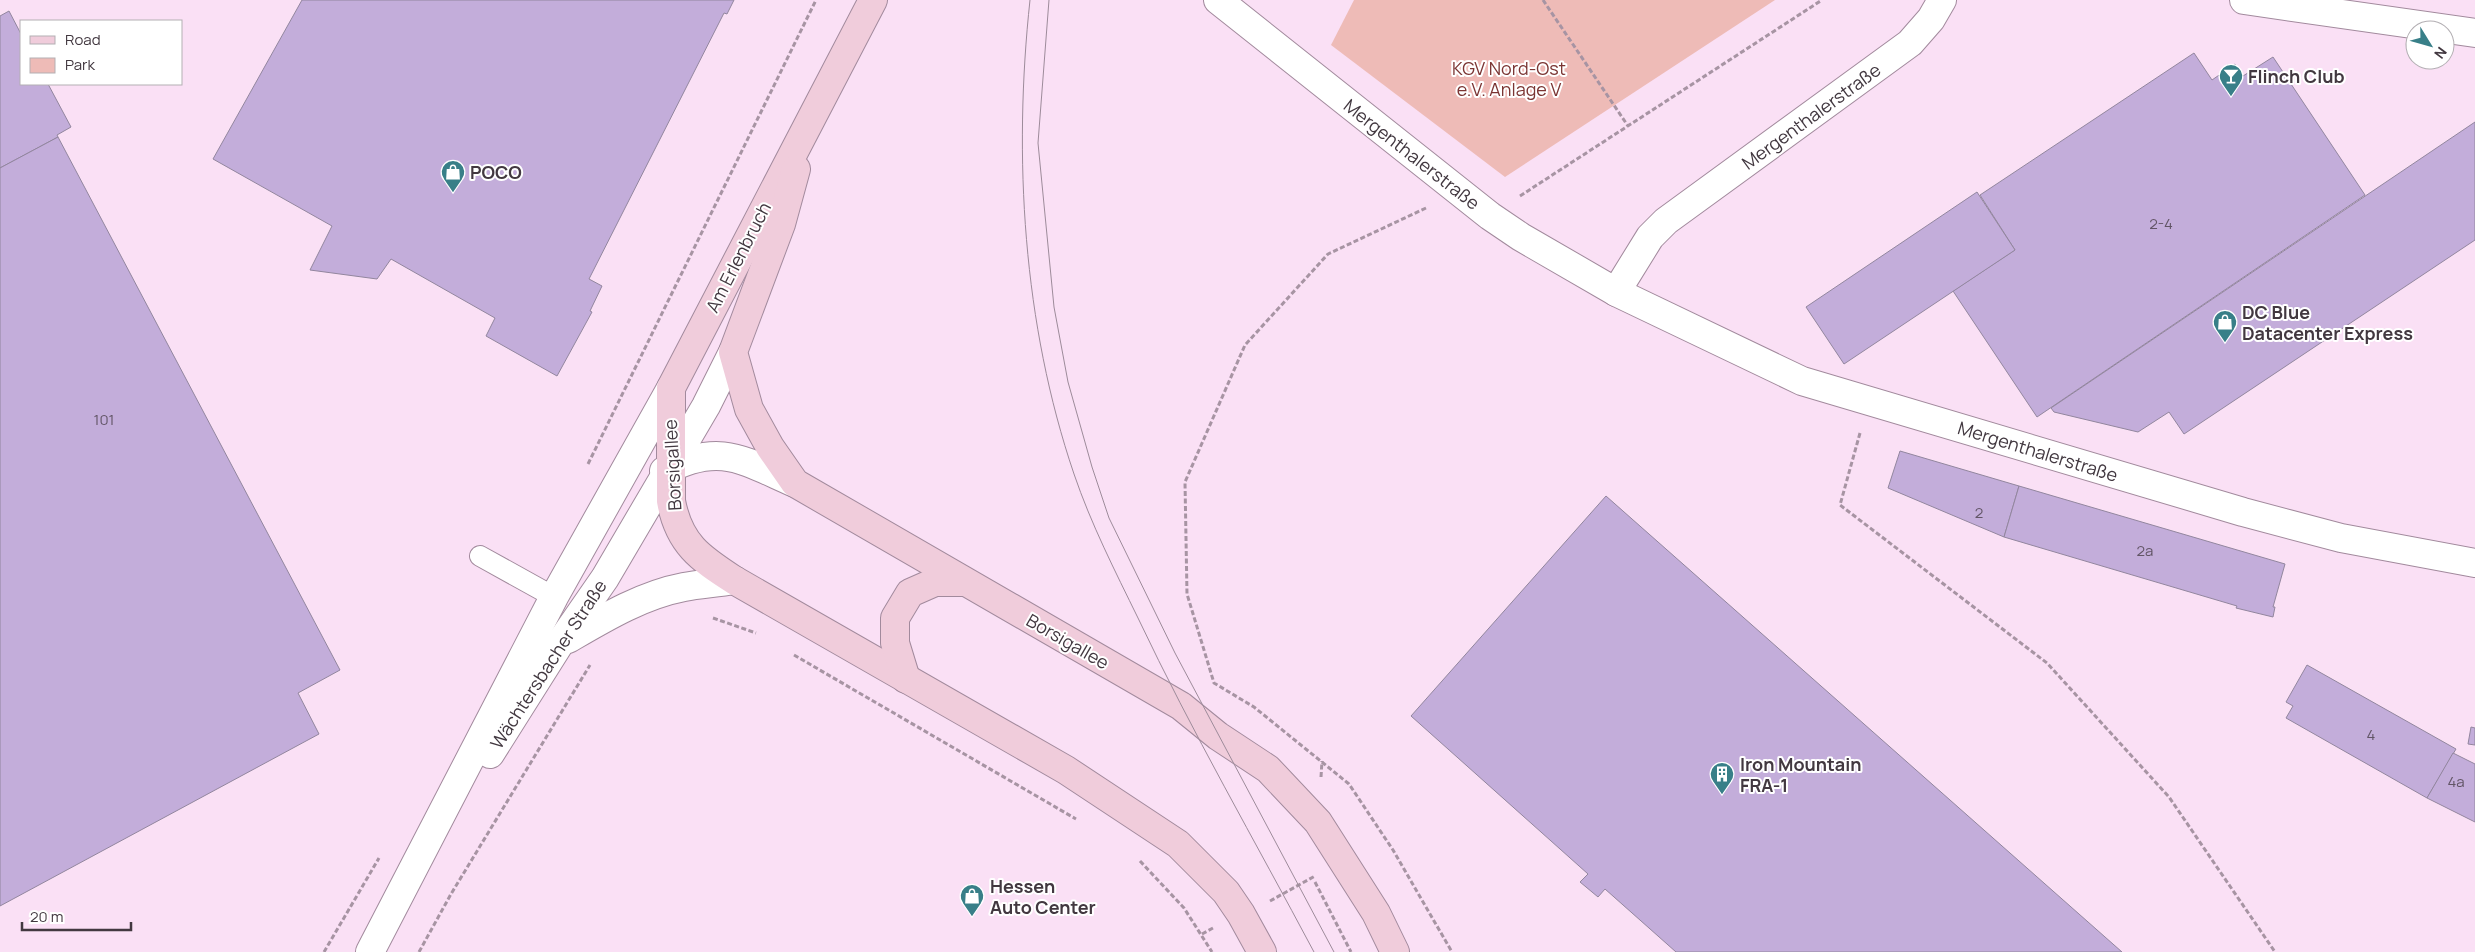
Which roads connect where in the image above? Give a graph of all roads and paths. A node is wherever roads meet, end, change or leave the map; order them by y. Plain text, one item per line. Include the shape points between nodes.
1 (816, 0) edge
2 (873, 0) edge
3 (1218, 0) edge
4 (1543, 0) edge
5 (1822, 0) edge
6 (1942, 0) edge
7 (2244, 0) edge
8 (2475, 33) edge
9 (1628, 126) junction
10 (808, 127) junction
11 (1461, 192) junction
12 (1490, 216) junction
13 (1616, 292) junction
14 (733, 352) junction
15 (671, 388) junction
16 (1868, 401) junction
17 (670, 468) junction
18 (584, 472) dead end
19 (795, 483) junction
20 (607, 504) junction
21 (480, 556) dead end
22 (2475, 563) edge
23 (734, 580) junction
24 (965, 582) junction
25 (554, 597) junction
26 (710, 617) dead end
27 (759, 634) dead end
28 (560, 643) junction
29 (791, 653) dead end
30 (594, 662) dead end
31 (906, 679) junction
32 (1214, 683) dead end
33 (1080, 821) dead end
34 (380, 856) dead end
35 (1134, 856) dead end
36 (421, 857) junction
37 (1270, 902) dead end
38 (324, 952) edge
39 (370, 952) edge
40 (419, 952) edge
41 (1212, 952) edge
42 (1262, 952) edge
43 (1351, 952) edge
44 (1395, 952) edge
45 (2275, 952) edge

1 - 18 path
2 - 10 main road, Am Erlenbruch
3 - 11 street, Mergenthalerstraße
4 - 9 path
5 - 9 path
6 - 13 street, Mergenthalerstraße via 1931,19 1910,43 1666,221 1650,237
7 - 8 street
9 - 12 path
10 - 14 main road, Am Erlenbruch via 781,224
10 - 15 main road, Am Erlenbruch
11 - 12 street, Mergenthalerstraße
11 - 32 path via 1328,254 1245,345 1185,482 1187,594
12 - 13 street, Mergenthalerstraße
13 - 16 street, Mergenthalerstraße via 1802,381
14 - 17 street, Wächtersbacher Straße
14 - 19 main road, Borsigallee via 749,409
15 - 17 main road, Borsigallee
15 - 20 street, Wächtersbacher Straße
16 - 22 street, Mergenthalerstraße via 2261,517 2341,538
16 - 45 path via 1840,505 2047,663 2169,797
17 - 19 street via 692,458 712,455 749,463
17 - 20 street
17 - 23 main road, Borsigallee via 672,510 686,541 694,552
17 - 28 street, Wächtersbacher Straße via 605,578
19 - 24 main road, Borsigallee
20 - 25 street, Wächtersbacher Straße
21 - 25 lane
23 - 28 street via 683,587 652,596
23 - 31 main road, Borsigallee
24 - 31 main road via 935,582 910,593 895,618 895,643
24 - 44 main road, Borsigallee via 1181,706 1218,736 1268,769 1318,822 1376,913
25 - 36 street, Wächtersbacher Straße via 455,784
26 - 27 path
28 - 36 street, Wächtersbacher Straße
29 - 33 path
30 - 40 path via 451,894
31 - 42 main road, Borsigallee via 1066,770 1178,844 1226,892
34 - 38 path
35 - 41 path via 1184,908
36 - 39 street, Wächtersbacher Straße
37 - 43 path via 1312,877

